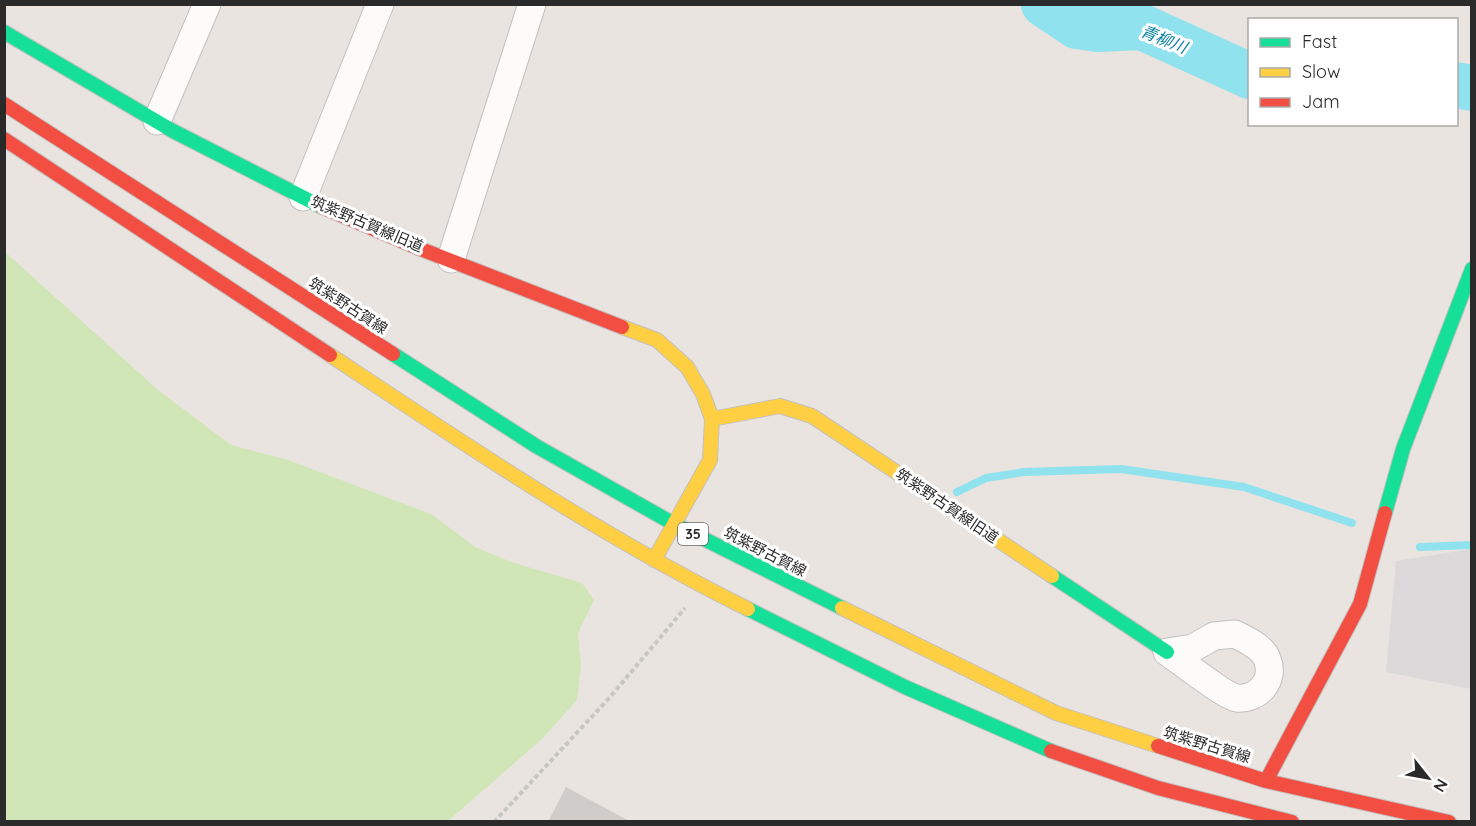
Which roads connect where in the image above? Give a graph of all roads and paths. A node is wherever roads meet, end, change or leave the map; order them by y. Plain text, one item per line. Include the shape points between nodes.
1 (207, 4) edge
2 (380, 4) edge
3 (532, 4) edge
4 (4, 32) edge
5 (4, 104) edge
6 (157, 121) junction
7 (4, 139) edge
8 (303, 197) junction
9 (452, 260) junction
10 (1472, 269) edge
11 (712, 419) junction
12 (674, 524) junction
13 (654, 560) junction
14 (703, 587) junction
15 (1167, 652) dead end
16 (1266, 781) junction
17 (1241, 816) edge
18 (494, 822) edge
19 (1292, 822) edge
20 (1449, 822) edge

1 - 6 street
2 - 8 street
3 - 9 street
4 - 6 main road, 筑紫野古賀線旧道
5 - 12 main road, 筑紫野古賀線 / 35 via 536,446
6 - 8 main road, 筑紫野古賀線旧道
7 - 13 main road via 523,483
8 - 9 main road, 筑紫野古賀線旧道
9 - 11 main road, 筑紫野古賀線旧道 via 657,340 687,367 704,394
10 - 16 main road via 1403,449 1360,604
11 - 12 main road, 筑紫野古賀線旧道 via 710,460
11 - 15 main road, 筑紫野古賀線旧道 via 780,406 812,416
12 - 13 main road, 筑紫野古賀線旧道
12 - 16 main road, 筑紫野古賀線 / 35 via 1056,713
13 - 14 main road
14 - 17 main road via 905,687 1035,745
14 - 18 path via 611,696
16 - 17 street
16 - 20 main road, 筑紫野古賀線 / 35
17 - 19 main road

